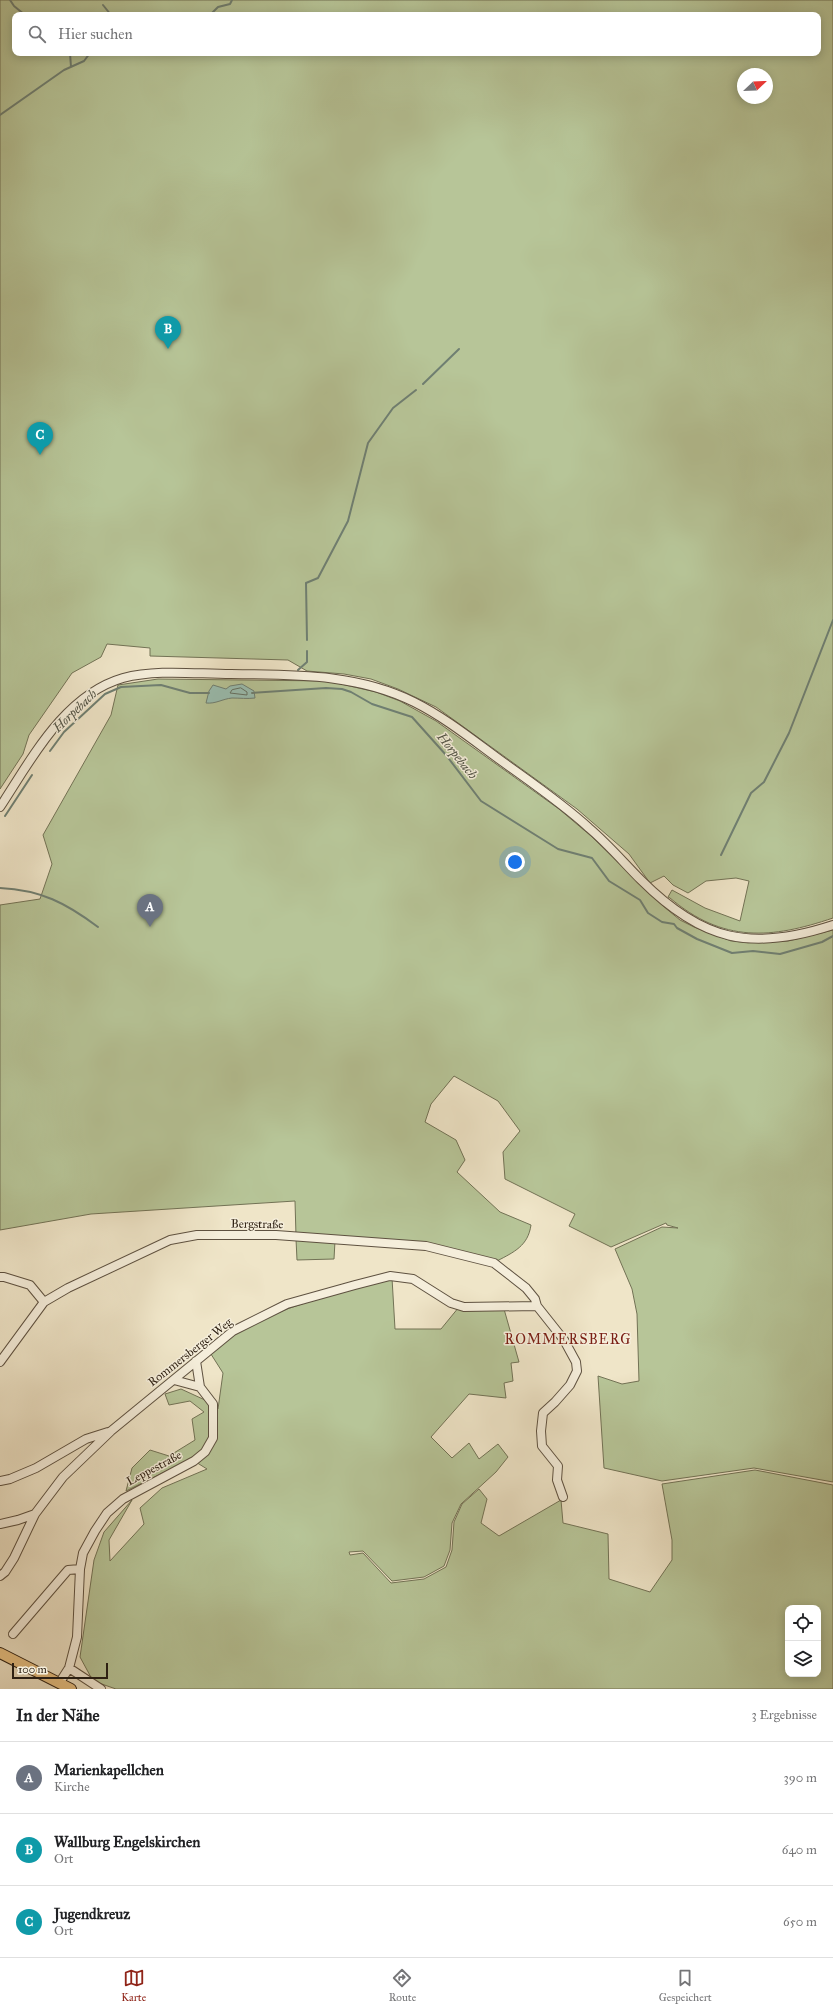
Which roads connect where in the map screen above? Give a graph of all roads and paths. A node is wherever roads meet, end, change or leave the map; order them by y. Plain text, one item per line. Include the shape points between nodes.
1 (0, 807) edge
2 (833, 925) edge
3 (0, 1277) edge
4 (44, 1302) junction
5 (537, 1306) junction
6 (196, 1361) junction
7 (0, 1362) edge
8 (174, 1380) junction
9 (200, 1387) junction
10 (111, 1431) junction
11 (0, 1481) edge
12 (563, 1498) dead end
13 (35, 1514) junction
14 (0, 1524) edge
15 (80, 1569) junction
16 (0, 1576) edge
17 (14, 1634) dead end
18 (0, 1653) edge
19 (69, 1668) junction
20 (60, 1682) junction
21 (71, 1689) edge
22 (101, 1689) edge

1 - 2 street via 64,716 93,692 109,683 164,673 318,676 348,680 385,690 413,701 440,716 591,828 668,905 695,923 728,936 758,939 789,936
3 - 4 street via 30,1285
4 - 5 street, Bergstraße via 170,1240 197,1235 228,1235 426,1246 494,1263 526,1288
4 - 7 street, Bergstraße
5 - 6 street, Rommersberger Weg via 464,1307 452,1303 413,1279 390,1276 287,1304 232,1331
5 - 12 street via 564,1340 576,1362 577,1371 570,1385 543,1412 541,1431 542,1446 558,1466 557,1480
6 - 8 street, Rommersberger Weg
6 - 9 street, Leppestraße
8 - 9 street
8 - 10 street, Rommersberger Weg
9 - 15 street, Leppestraße via 213,1404 213,1438 206,1452 123,1499 107,1513 83,1553
10 - 11 street via 86,1439 36,1468
10 - 13 street, Rommersberger Weg via 62,1477
13 - 14 street
13 - 16 street, Rommersberger Weg via 14,1558
15 - 17 street via 68,1570
15 - 19 street, Leppestraße via 77,1637
18 - 20 main road
19 - 20 street, Leppestraße
19 - 22 street
20 - 21 main road

